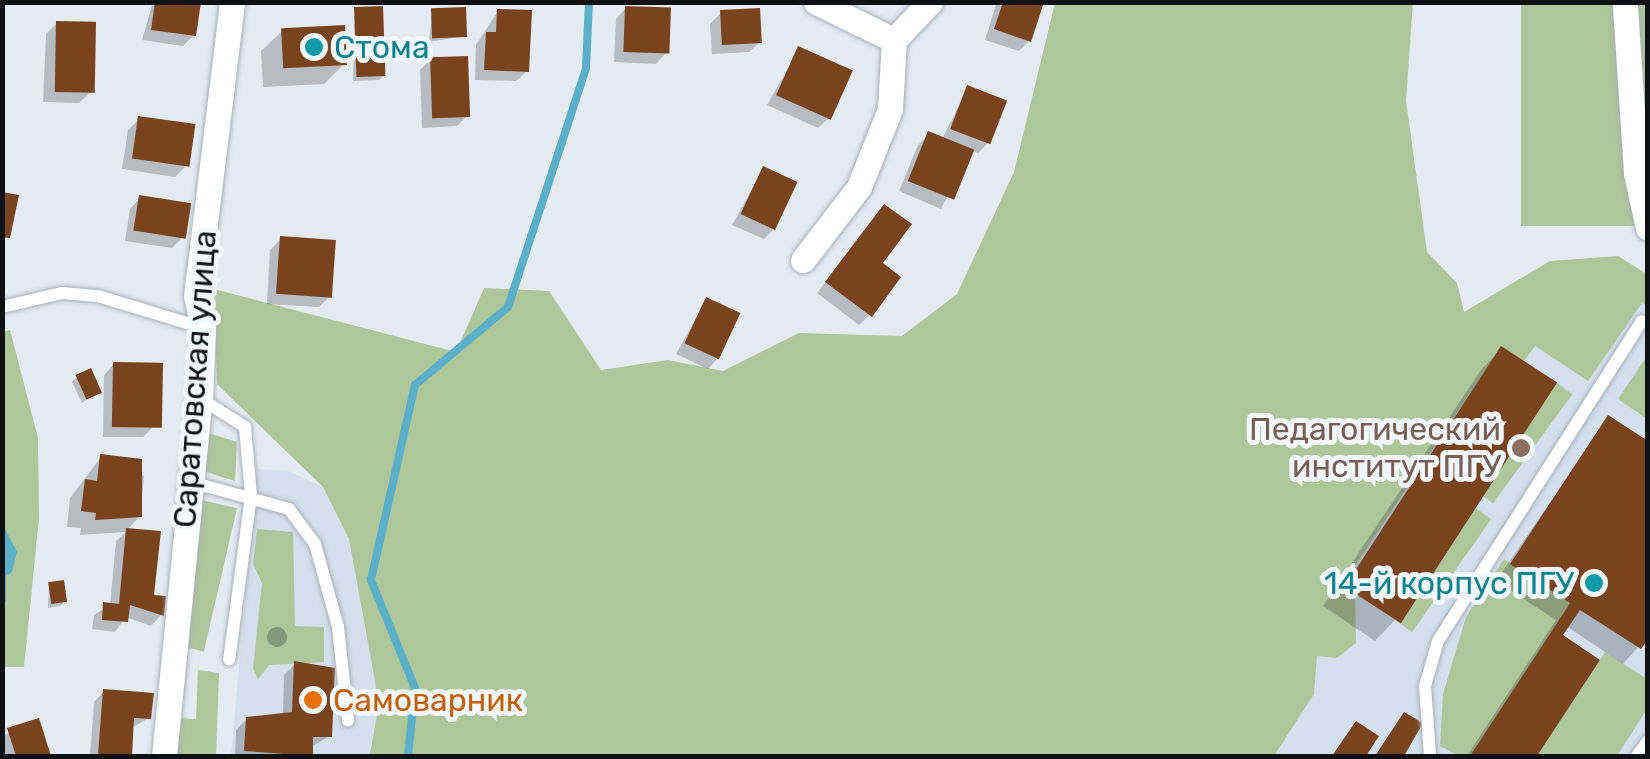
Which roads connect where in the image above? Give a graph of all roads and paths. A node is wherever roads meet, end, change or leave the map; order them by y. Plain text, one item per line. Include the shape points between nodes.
1 (232, 2) edge
2 (816, 2) edge
3 (930, 2) edge
4 (1625, 6) dead end
5 (894, 40) junction
6 (1648, 228) edge
7 (803, 260) dead end
8 (2, 307) edge
9 (1642, 321) dead end
10 (203, 328) junction
11 (200, 398) junction
12 (190, 482) junction
13 (251, 496) junction
14 (229, 660) dead end
15 (348, 720) dead end
16 (1648, 741) edge
17 (164, 756) edge
18 (1430, 756) edge
19 (1638, 756) edge

1 - 10 street, Саратовская улица via 196,296
2 - 5 street
3 - 5 street
4 - 6 street via 1636,173
5 - 7 street via 890,109 859,187
8 - 10 lane via 62,294 98,296
9 - 18 lane via 1438,641 1425,686
10 - 11 street, Саратовская улица
11 - 12 street, Саратовская улица
11 - 13 lane via 245,427
12 - 13 lane
12 - 17 street, Саратовская улица
13 - 14 lane
13 - 15 lane via 289,509 316,544 338,627
16 - 19 lane

